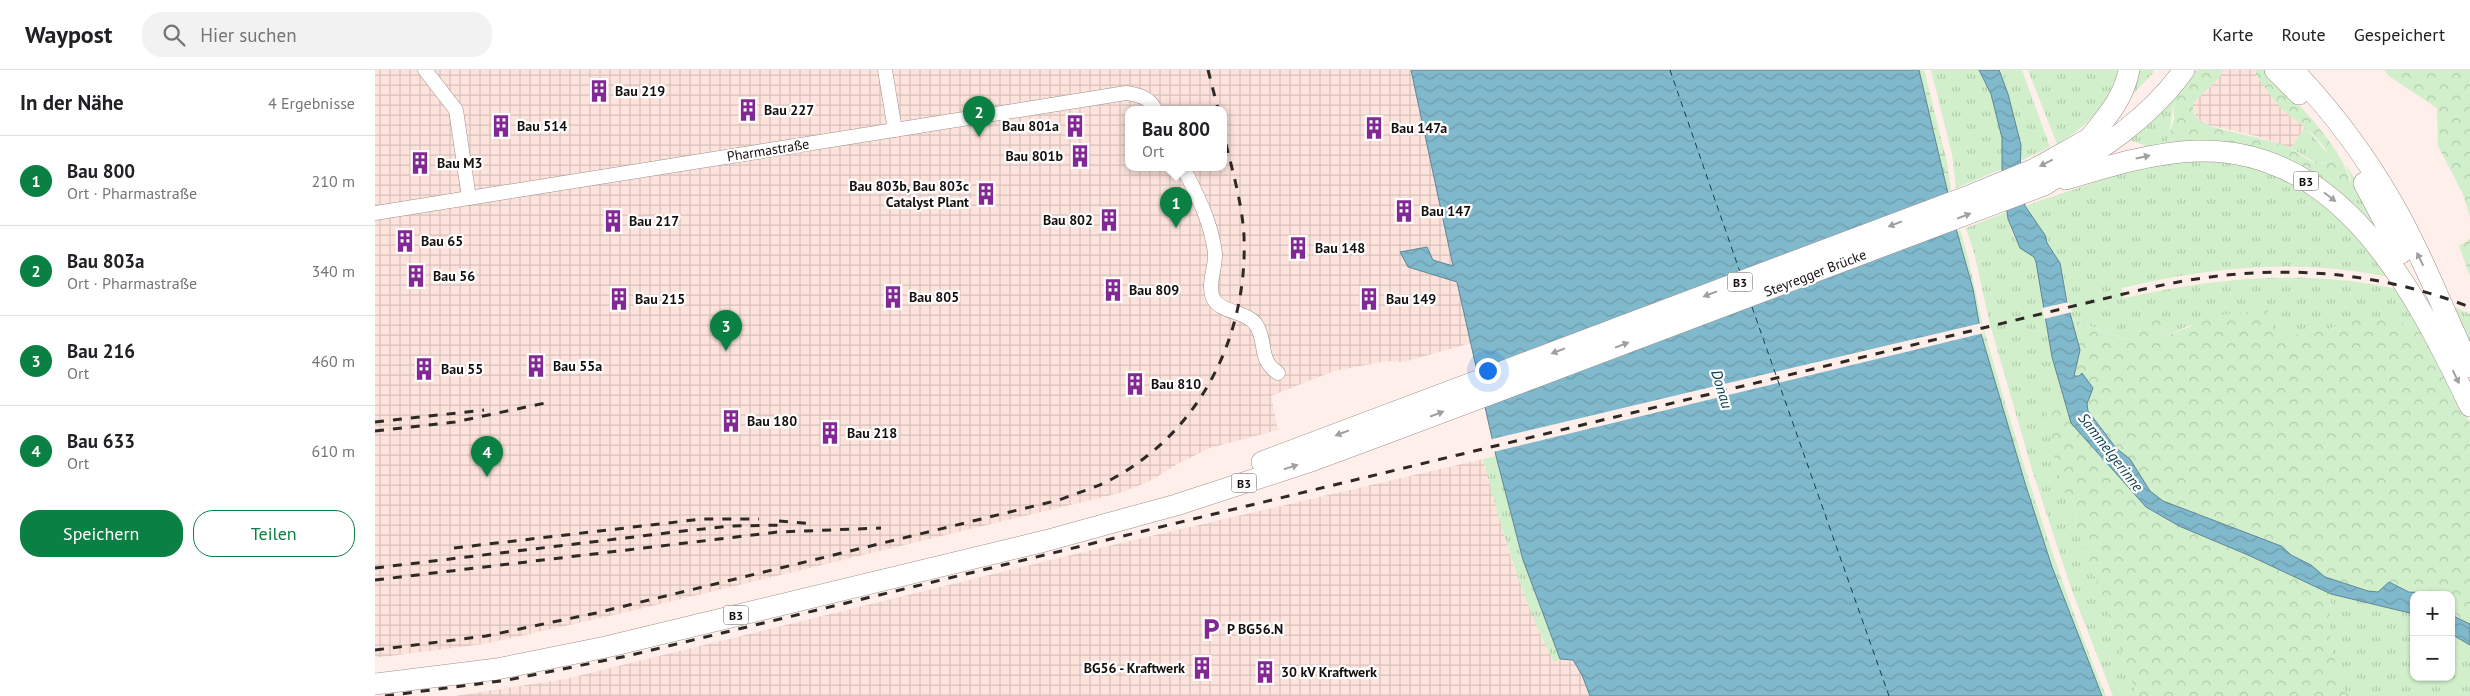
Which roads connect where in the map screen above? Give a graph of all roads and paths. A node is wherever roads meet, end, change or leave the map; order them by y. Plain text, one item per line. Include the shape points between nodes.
1 (425, 70) edge
2 (885, 70) edge
3 (2129, 70) edge
4 (2167, 70) edge
5 (2184, 70) edge
6 (2275, 70) edge
7 (2293, 70) edge
8 (1153, 106) edge
9 (895, 130) junction
10 (2092, 155) junction
11 (1185, 171) edge
12 (469, 198) junction
13 (375, 213) edge
14 (2441, 348) junction
15 (2470, 366) edge
16 (1278, 373) dead end
17 (2470, 406) edge
18 (1390, 423) junction
19 (375, 672) edge
20 (375, 684) edge

1 - 12 street via 456,110
2 - 9 street
3 - 10 main road
4 - 10 main road, B3 via 2113,124
5 - 10 main road, B3 via 2155,106
6 - 14 main road, B3 via 2316,114 2372,196 2423,298
15 -> 7 main road via 2394,206 2341,124
8 - 9 street, Pharmastraße via 1144,97 1126,92
9 - 12 street, Pharmastraße
10 -> 14 main road, B3 via 2147,156 2197,151 2247,157 2296,175 2340,205 2370,236 2404,284
10 -> 18 main road, Steyregger Brücke / B3 via 2035,169
18 -> 10 main road, Steyregger Brücke / B3 via 2044,185
11 - 16 street via 1211,234 1215,256 1211,287 1214,301 1252,320 1258,328 1264,357
12 - 13 street, Pharmastraße
14 -> 17 main road, B3
18 -> 19 main road, B3 via 1178,491 1039,530 553,646
20 -> 18 main road, B3 via 555,658 1035,544 1176,505 1314,460

